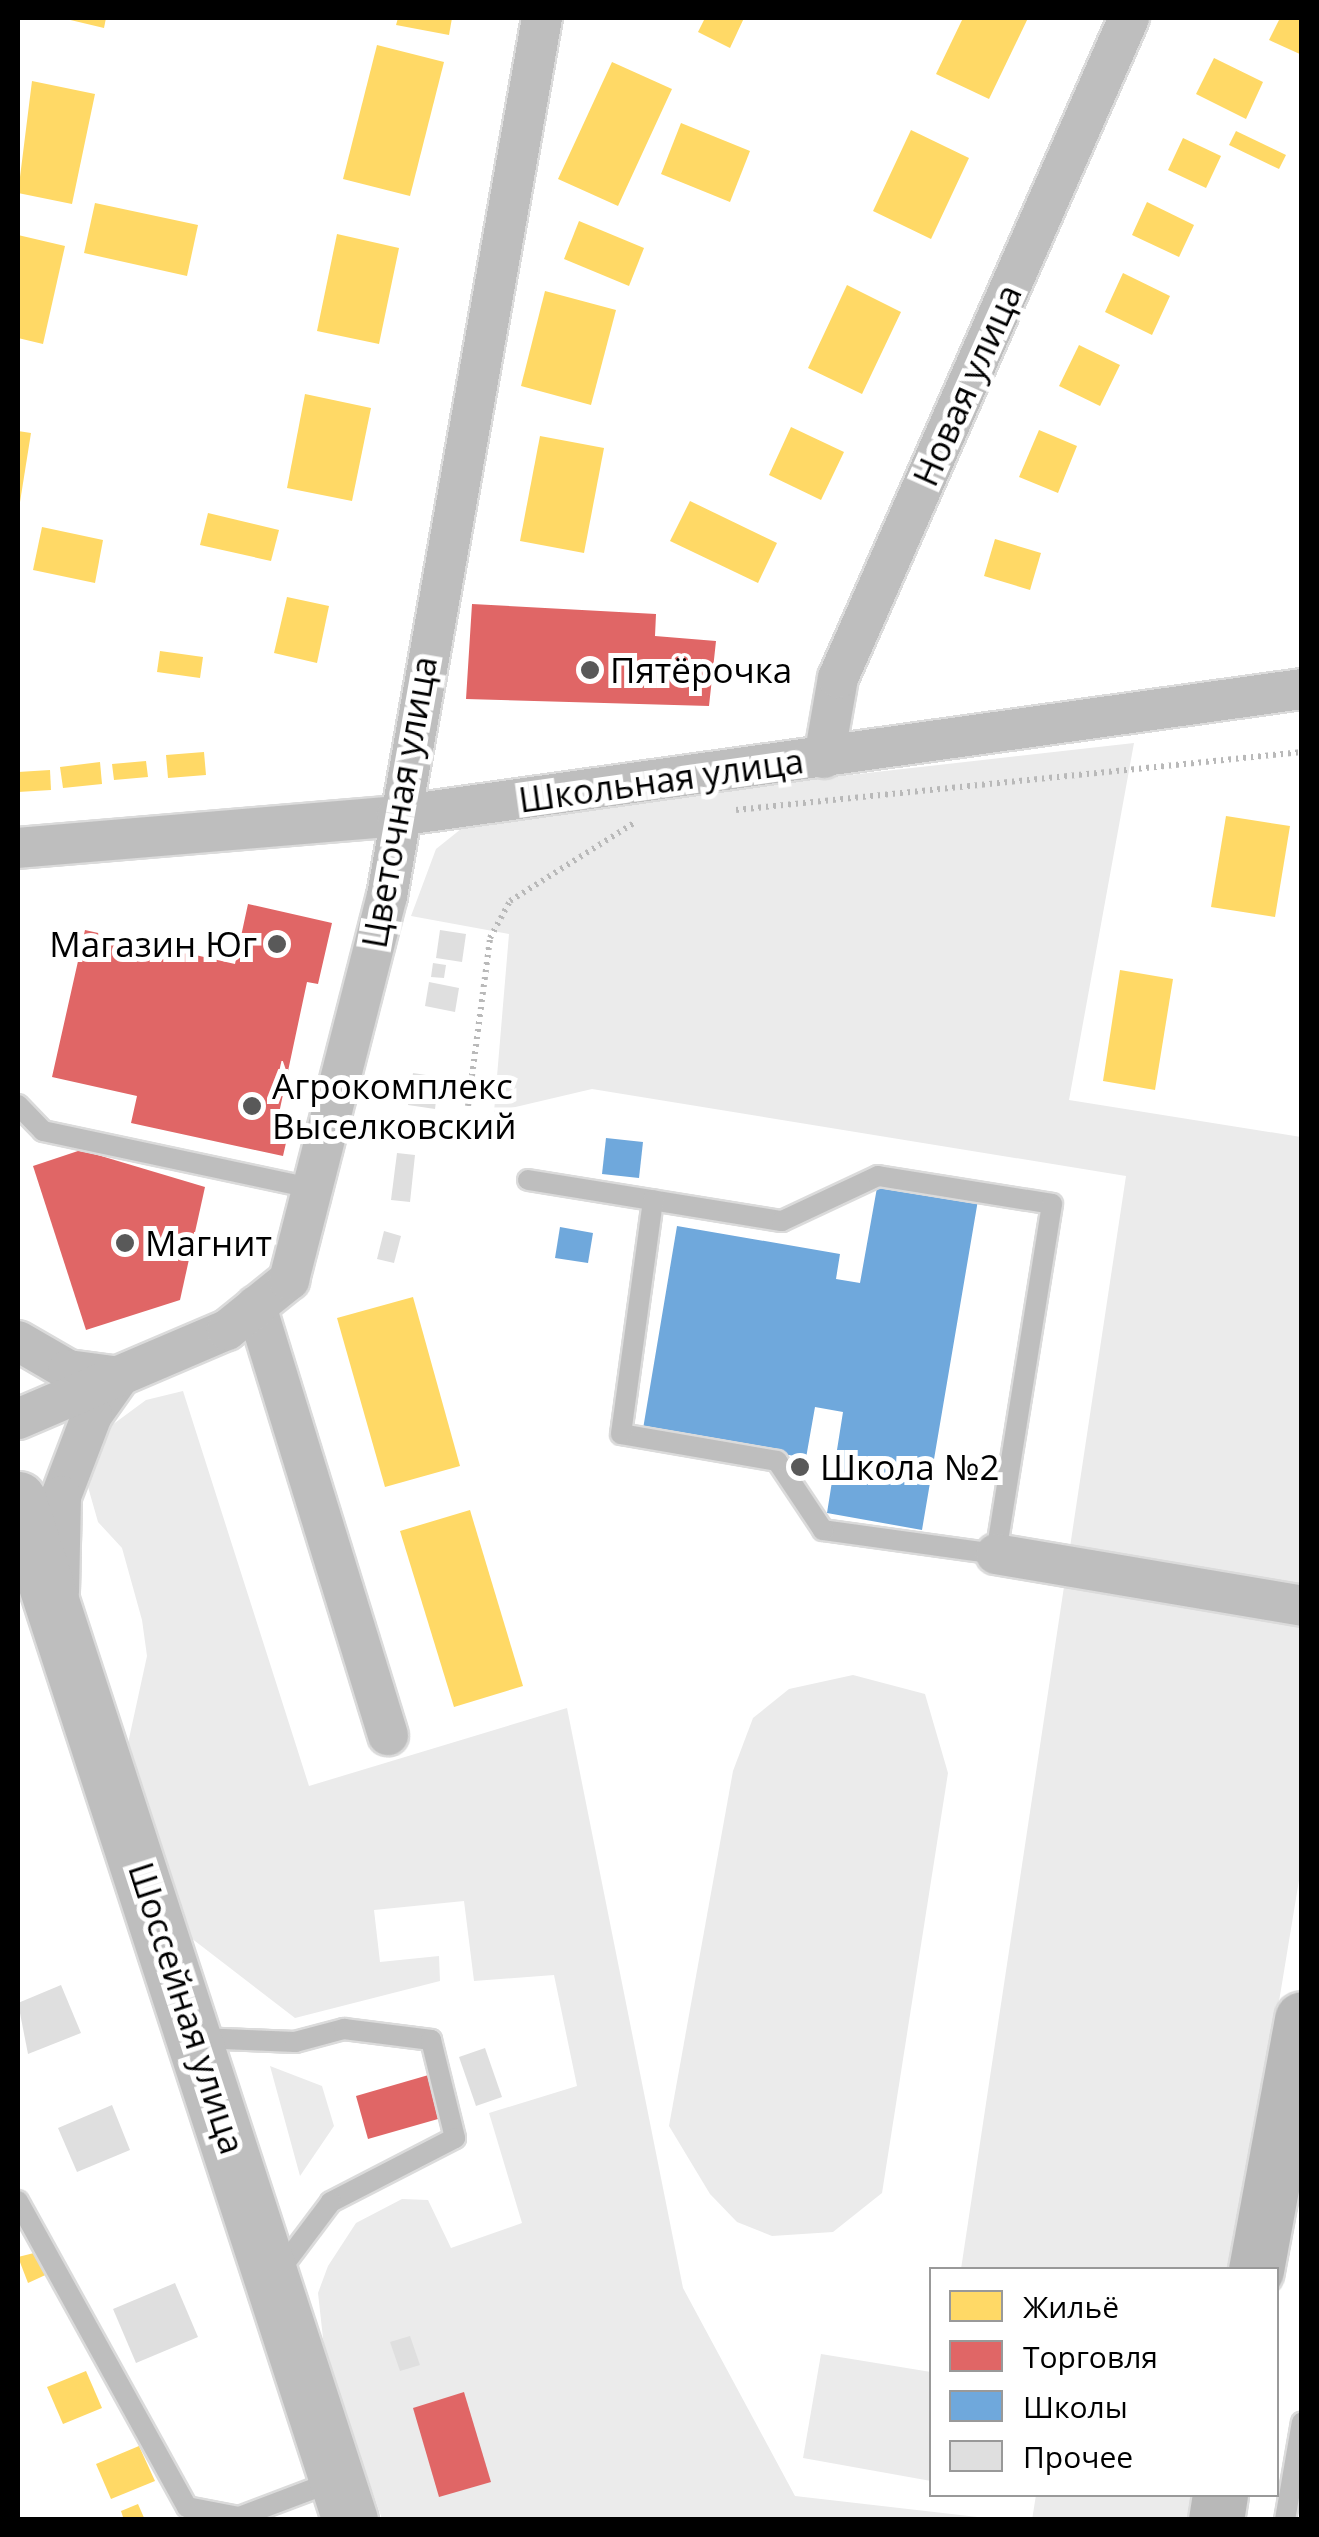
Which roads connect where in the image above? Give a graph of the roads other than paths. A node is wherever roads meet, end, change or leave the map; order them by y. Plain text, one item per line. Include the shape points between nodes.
1 (542, 18) edge
2 (1129, 18) edge
3 (1302, 689) edge
4 (824, 758) junction
5 (396, 816) junction
6 (18, 848) edge
7 (18, 1105) edge
8 (528, 1180) dead end
9 (312, 1188) junction
10 (653, 1200) junction
11 (256, 1306) junction
12 (18, 1341) edge
13 (120, 1377) junction
14 (18, 1419) edge
15 (18, 1499) edge
16 (996, 1554) junction
17 (1302, 1606) edge
18 (60, 1624) junction
19 (388, 1736) dead end
20 (1302, 2019) edge
21 (197, 2038) junction
22 (18, 2201) edge
23 (1257, 2267) edge
24 (274, 2276) junction
25 (1302, 2422) edge
26 (344, 2500) edge
27 (1285, 2520) edge

1 - 5 street, Цветочная улица
2 - 4 street, Новая улица via 838,678
3 - 4 street, Школьная улица
4 - 5 street, Школьная улица
5 - 6 street, Школьная улица
5 - 9 street, Цветочная улица via 388,896
7 - 9 lane via 43,1131
8 - 10 lane
9 - 11 street, Цветочная улица via 289,1280
10 - 16 lane via 621,1434 776,1461 823,1530
10 - 16 lane via 782,1221 878,1176 1052,1204
11 - 13 street, Цветочная улица via 227,1330
11 - 19 street
12 - 13 street via 68,1370
13 - 14 street, Цветочная улица
13 - 18 street via 92,1415 62,1496
15 - 18 main road, Шоссейная улица
16 - 17 street
18 - 21 main road, Шоссейная улица
20 - 23 main road
21 - 24 main road, Шоссейная улица
21 - 24 lane via 295,2042 344,2030 430,2040 455,2138 331,2202
22 - 26 lane via 187,2507 238,2517
24 - 26 main road, Шоссейная улица
25 - 27 lane

